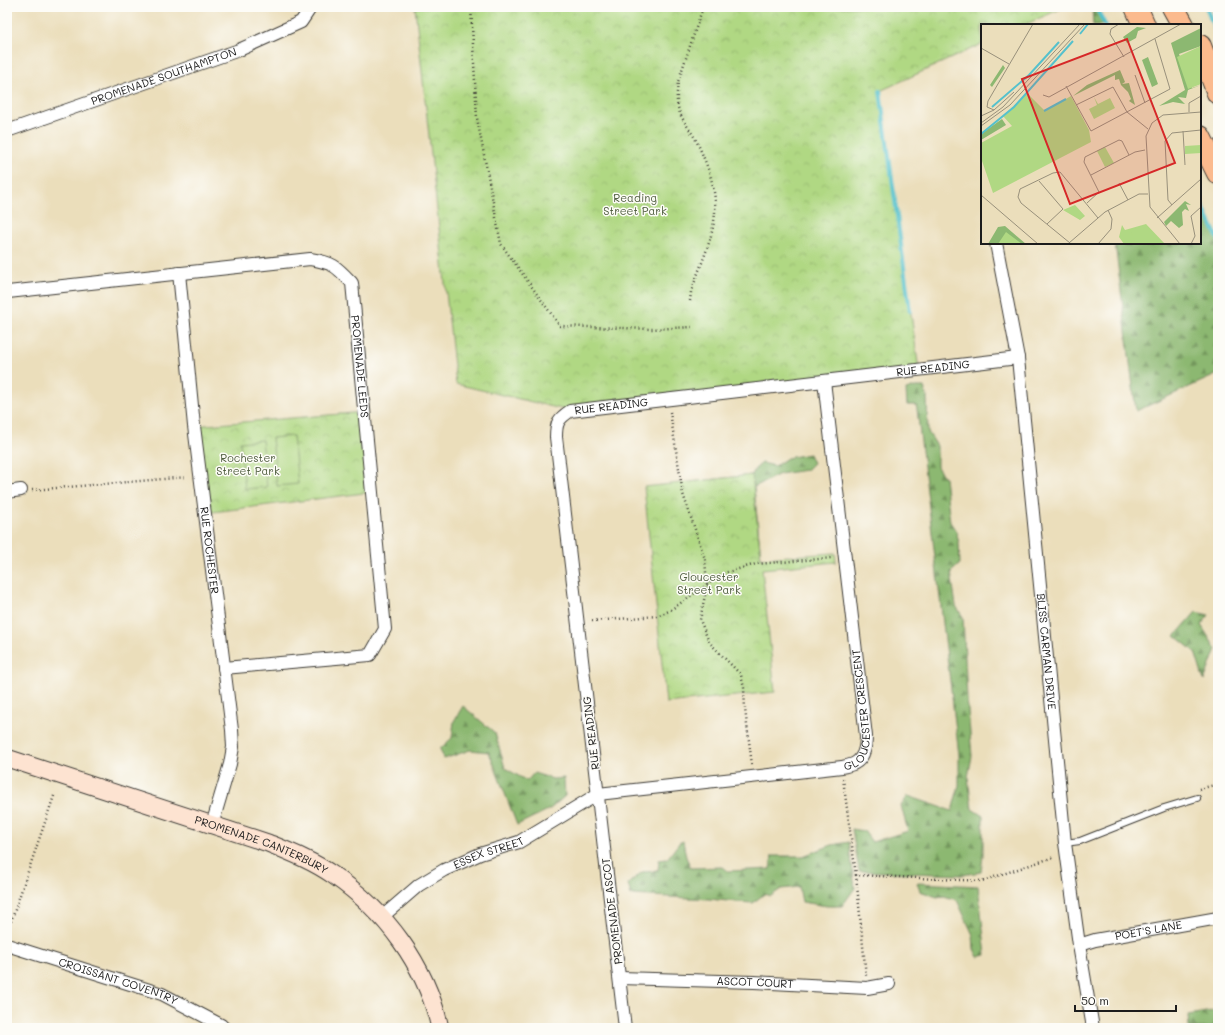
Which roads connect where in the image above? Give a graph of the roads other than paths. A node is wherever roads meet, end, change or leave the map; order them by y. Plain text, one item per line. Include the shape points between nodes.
1 (311, 7) edge
2 (1136, 7) edge
3 (1173, 7) edge
4 (1185, 7) edge
5 (1144, 24) edge
6 (1182, 24) edge
7 (1192, 24) edge
8 (1201, 49) edge
9 (1201, 61) edge
10 (1218, 94) edge
11 (7, 131) edge
12 (1201, 139) edge
13 (1218, 173) edge
14 (996, 244) edge
15 (178, 273) junction
16 (7, 291) edge
17 (1018, 358) junction
18 (824, 381) junction
19 (21, 490) road end
20 (7, 492) edge
21 (224, 668) junction
22 (7, 758) edge
23 (598, 794) junction
24 (1197, 798) dead end
25 (212, 825) junction
26 (1066, 848) junction
27 (382, 916) junction
28 (1218, 918) edge
29 (7, 945) edge
30 (1079, 945) junction
31 (620, 978) junction
32 (889, 984) dead end
33 (224, 1028) edge
34 (440, 1028) edge
35 (625, 1028) edge
36 (1093, 1028) edge

1 - 11 street, PROMENADE SOUTHAMPTON via 301,22 239,50
2 - 5 highway
3 - 6 highway
4 - 7 highway
8 - 10 highway
9 - 10 highway
12 - 13 highway
14 - 17 street, BLISS CARMAN DRIVE
15 - 16 street, PROMENADE LEEDS
15 - 21 street, RUE ROCHESTER
15 - 21 street, PROMENADE LEEDS via 310,258 338,268 352,283 385,629 370,655
17 - 18 street, RUE READING
17 - 26 street, BLISS CARMAN DRIVE
18 - 23 street, RUE READING via 570,411 561,418 556,427
18 - 23 street, GLOUCESTER CRESCENT via 866,736 866,745 860,758 855,763 842,767
19 - 20 street
21 - 25 street, RUE ROCHESTER via 233,748
22 - 25 street, PROMENADE CANTERBURY
23 - 27 street, ESSEX STREET via 520,842 480,854 444,870 419,885
23 - 31 street, PROMENADE ASCOT
24 - 26 lane via 1080,840
25 - 27 street, PROMENADE CANTERBURY via 300,856 333,874
26 - 30 street, BLISS CARMAN DRIVE
27 - 34 street, PROMENADE CANTERBURY via 419,970 436,1010
28 - 30 street, POET'S LANE
29 - 33 street, CROISSANT COVENTRY via 162,994
30 - 36 street, BLISS CARMAN DRIVE
31 - 32 street, ASCOT COURT via 867,988
31 - 35 street, PROMENADE ASCOT

